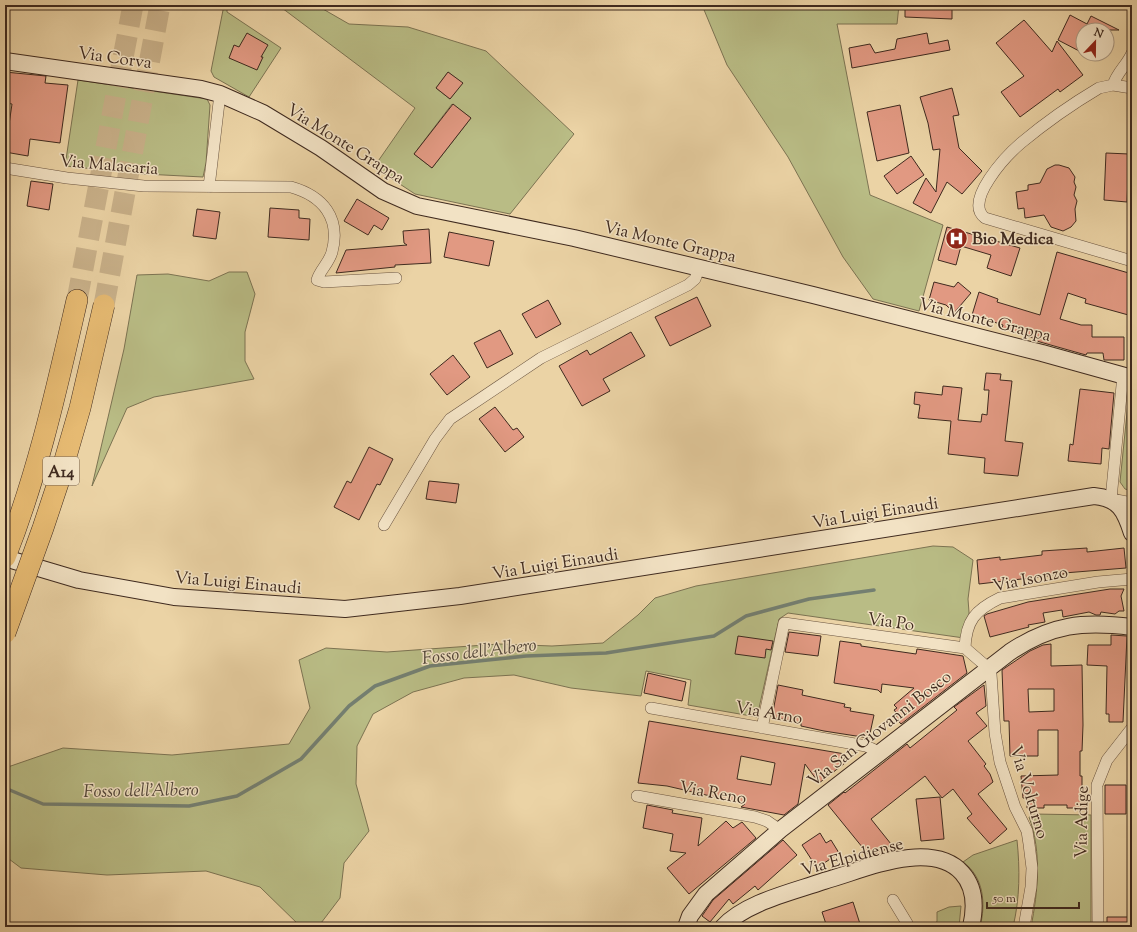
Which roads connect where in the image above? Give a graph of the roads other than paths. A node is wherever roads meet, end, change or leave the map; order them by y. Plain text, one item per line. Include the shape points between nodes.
1 (1132, 53) edge
2 (5, 60) edge
3 (1112, 85) junction
4 (1132, 88) edge
5 (220, 94) junction
6 (5, 168) edge
7 (209, 187) junction
8 (1132, 261) edge
9 (699, 268) junction
10 (396, 278) dead end
11 (77, 300) tunnel mouth
12 (104, 305) tunnel mouth
13 (1127, 377) edge
14 (1112, 492) junction
15 (1132, 503) edge
16 (384, 525) dead end
17 (1132, 533) edge
18 (5, 557) edge
19 (1132, 579) edge
20 (1132, 628) edge
21 (5, 632) edge
22 (965, 648) junction
23 (987, 668) junction
24 (651, 708) dead end
25 (762, 728) junction
26 (1132, 728) edge
27 (879, 752) junction
28 (637, 796) dead end
29 (780, 830) junction
30 (893, 900) dead end
31 (686, 927) edge
32 (723, 927) edge
33 (904, 927) edge
34 (971, 927) edge
35 (1024, 927) edge
36 (1098, 927) edge

1 - 3 street
2 - 5 street, Via Corva
3 - 4 street
3 - 8 street via 1099,88 1020,143 989,180 979,198 978,209 985,218
5 - 7 street
5 - 9 street, Via Monte Grappa via 263,113 321,148 373,185 417,206 574,238
6 - 7 street, Via Malacaria via 144,186
7 - 10 street, Via Malacaria via 291,187 307,192 323,203 331,216 335,232 332,252 317,280 324,282
9 - 13 street, Via Monte Grappa via 821,297
9 - 16 street via 695,279 688,285 541,358 450,419 435,439
11 - 18 highway, A14 via 42,444
12 - 21 highway, A14, bridge via 80,408 60,477
13 - 14 street
14 - 15 street
14 - 17 street
14 - 18 street, Via Luigi Einaudi via 460,596 345,609 174,597 79,580
19 - 22 street, Via Isonzo via 1000,598 985,605 975,615 965,632
20 - 23 street, Via San Giovanni Bosco via 1093,624 1057,628 1032,638
22 - 23 street
22 - 25 street, Via Po via 784,623
23 - 27 street, Via San Giovanni Bosco
23 - 35 street, Via Volturno via 993,682 1000,762 1015,807 1027,831 1029,844 1031,886
24 - 25 street, Via Arno
25 - 27 street, Via Arno via 866,746
26 - 36 street, Via Adige via 1107,760 1097,785
27 - 29 street, Via San Giovanni Bosco
28 - 29 street, Via Reno via 756,817
29 - 31 street, Via San Giovanni Bosco via 706,894 690,916
30 - 33 street via 907,923
32 - 34 street, Via Elpidiense via 747,910 778,896 866,868 903,859 923,858 952,865 967,877 975,908

